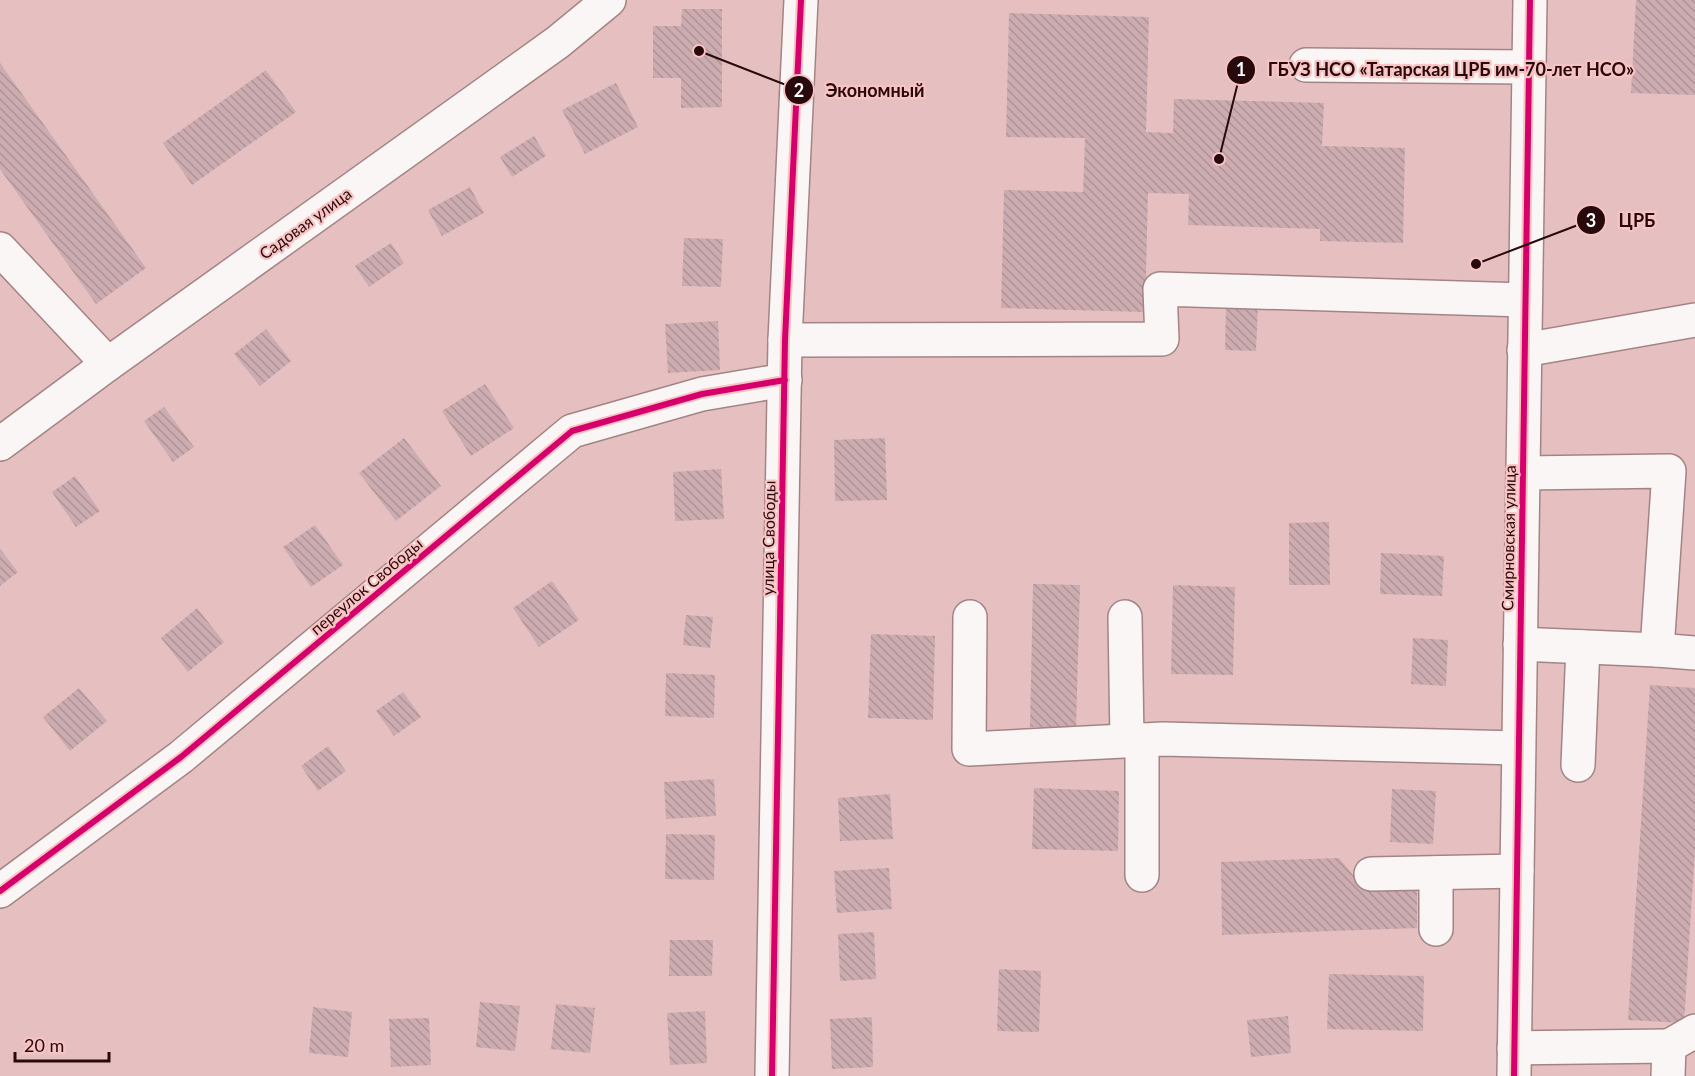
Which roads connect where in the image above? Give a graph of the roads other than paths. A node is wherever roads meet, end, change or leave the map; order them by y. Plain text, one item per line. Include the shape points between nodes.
1 (609, 0) edge
2 (801, 0) edge
3 (1530, 0) edge
4 (1306, 65) dead end
5 (1529, 67) junction
6 (0, 249) edge
7 (1525, 300) junction
8 (1695, 320) edge
9 (785, 340) junction
10 (1524, 350) junction
11 (108, 364) junction
12 (785, 380) junction
13 (0, 444) edge
14 (1682, 472) edge
15 (1522, 473) junction
16 (970, 617) dead end
17 (1125, 617) dead end
18 (1520, 644) junction
19 (1583, 647) junction
20 (1657, 650) junction
21 (1695, 654) edge
22 (1134, 740) junction
23 (1518, 748) junction
24 (1578, 765) dead end
25 (1517, 871) junction
26 (1436, 873) junction
27 (1371, 874) dead end
28 (1142, 875) dead end
29 (0, 891) edge
30 (1437, 929) dead end
31 (1677, 1051) edge
32 (1514, 1062) edge
33 (772, 1076) edge

1 - 11 street, Садовая улица via 558,42
2 - 9 street, улица Свободы
3 - 5 street, Смирновская улица
4 - 5 street
5 - 7 street, Смирновская улица
6 - 11 street
7 - 9 street via 1160,289 1162,339
7 - 10 street, Смирновская улица
8 - 10 street
9 - 12 street, улица Свободы
10 - 15 street, Смирновская улица
11 - 13 street, Садовая улица
12 - 29 street, переулок Свободы via 702,394 572,431 181,757
12 - 33 street, улица Свободы
14 - 15 street
14 - 20 street
15 - 18 street, Смирновская улица
16 - 22 street via 969,749
17 - 22 street
18 - 19 street
18 - 23 street, Смирновская улица
19 - 20 street
19 - 24 street
20 - 21 street
22 - 23 street
22 - 28 street
23 - 25 street, Смирновская улица
25 - 26 street
25 - 32 street, Смирновская улица
26 - 27 street
26 - 30 street
31 - 32 street

